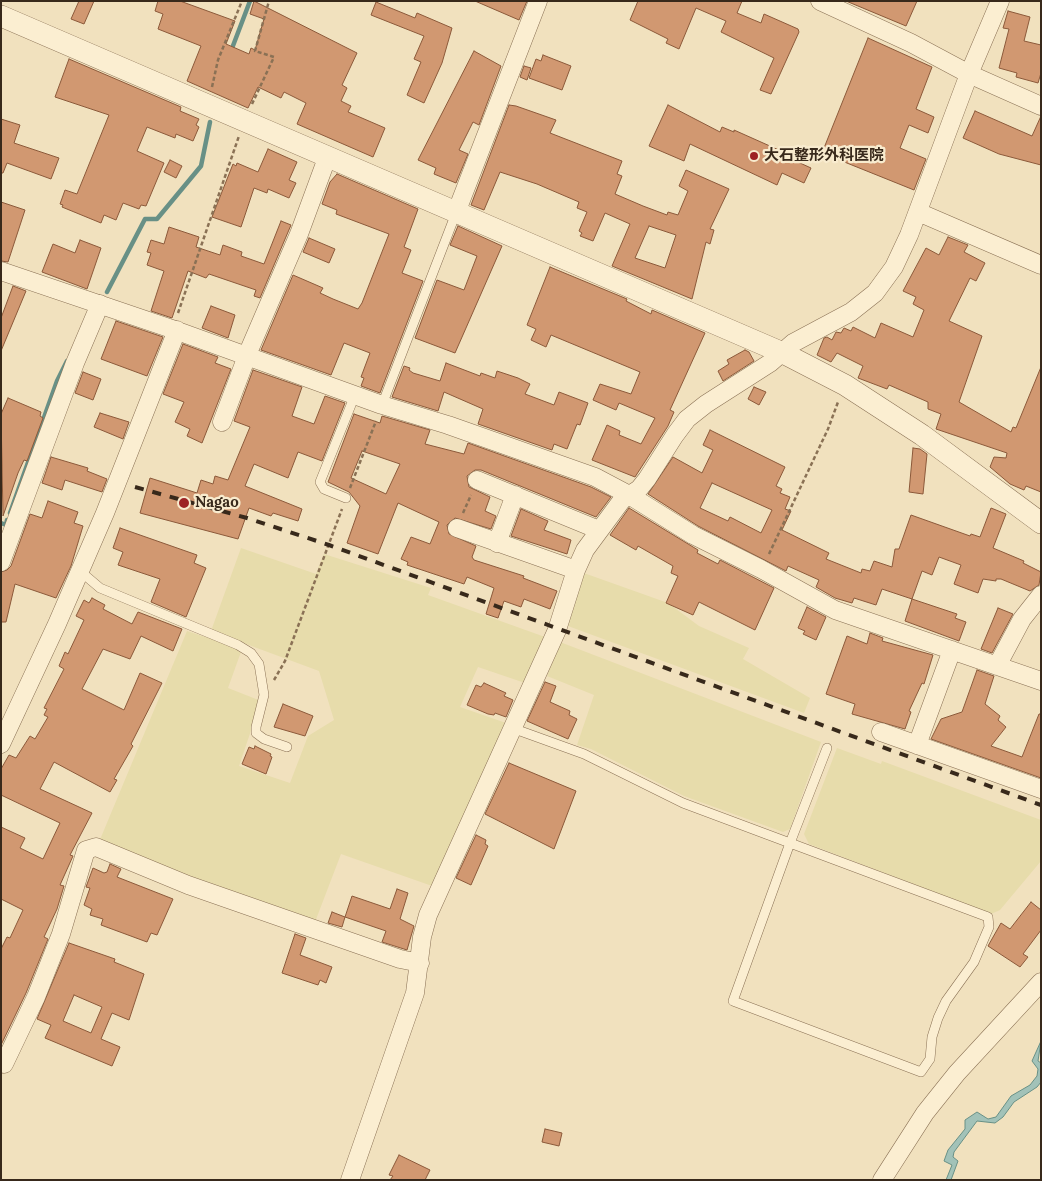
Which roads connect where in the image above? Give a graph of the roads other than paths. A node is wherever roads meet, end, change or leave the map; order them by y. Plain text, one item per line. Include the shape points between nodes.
1 (538, 1) edge
2 (820, 1) edge
3 (1000, 1) edge
4 (1, 16) edge
5 (969, 74) junction
6 (1041, 106) edge
7 (327, 158) junction
8 (918, 212) junction
9 (456, 213) junction
10 (1041, 266) edge
11 (1, 272) edge
12 (100, 304) junction
13 (175, 330) junction
14 (783, 353) junction
15 (247, 356) junction
16 (355, 395) junction
17 (382, 405) junction
18 (222, 422) dead end
19 (477, 480) dead end
20 (515, 495) junction
21 (629, 495) junction
22 (346, 498) road end
23 (1041, 523) edge
24 (456, 528) dead end
25 (599, 530) junction
26 (497, 542) junction
27 (1, 562) edge
28 (576, 570) junction
29 (80, 571) junction
30 (1041, 595) edge
31 (952, 650) junction
32 (997, 666) junction
33 (1041, 681) edge
34 (512, 728) junction
35 (880, 732) dead end
36 (1, 744) edge
37 (917, 745) junction
38 (287, 747) dead end
39 (827, 748) dead end
40 (1041, 789) edge
41 (790, 843) junction
42 (420, 963) junction
43 (1041, 982) edge
44 (1, 1063) edge
45 (350, 1180) edge
46 (882, 1180) edge

1 - 9 street
2 - 5 street
3 - 5 street
4 - 7 street
5 - 6 street
5 - 8 street
7 - 9 street
7 - 15 street via 299,234
8 - 10 street
8 - 14 street via 894,267 875,294 851,312 793,343
9 - 14 street
9 - 17 lane
11 - 12 street
12 - 13 street
12 - 27 street
13 - 15 street
13 - 29 street
14 - 21 street via 687,420 647,479
14 - 23 street via 845,385 922,435
15 - 16 street
15 - 18 street
16 - 17 street
16 - 22 lane via 320,482 324,489
17 - 21 street via 595,478
19 - 20 street
20 - 25 street
20 - 26 street
21 - 25 street
21 - 31 street via 693,535 835,610
24 - 26 street
25 - 28 street
26 - 28 street
28 - 34 street via 557,630
29 - 36 street
29 - 38 lane via 100,588 251,653 259,664 264,695 256,733
30 - 32 street via 1022,619
31 - 32 street
31 - 37 street
32 - 33 street
34 - 41 lane via 584,754 682,803
34 - 42 street via 428,914
35 - 37 street
37 - 40 street
39 - 41 lane
41 - 41 lane via 733,1001 921,1072 930,1059 938,1018 974,962 989,927 988,917
42 - 44 street via 400,959 188,885 96,847 86,850 61,934 36,997 4,1064
42 - 45 street via 415,992
43 - 46 street via 925,1113

